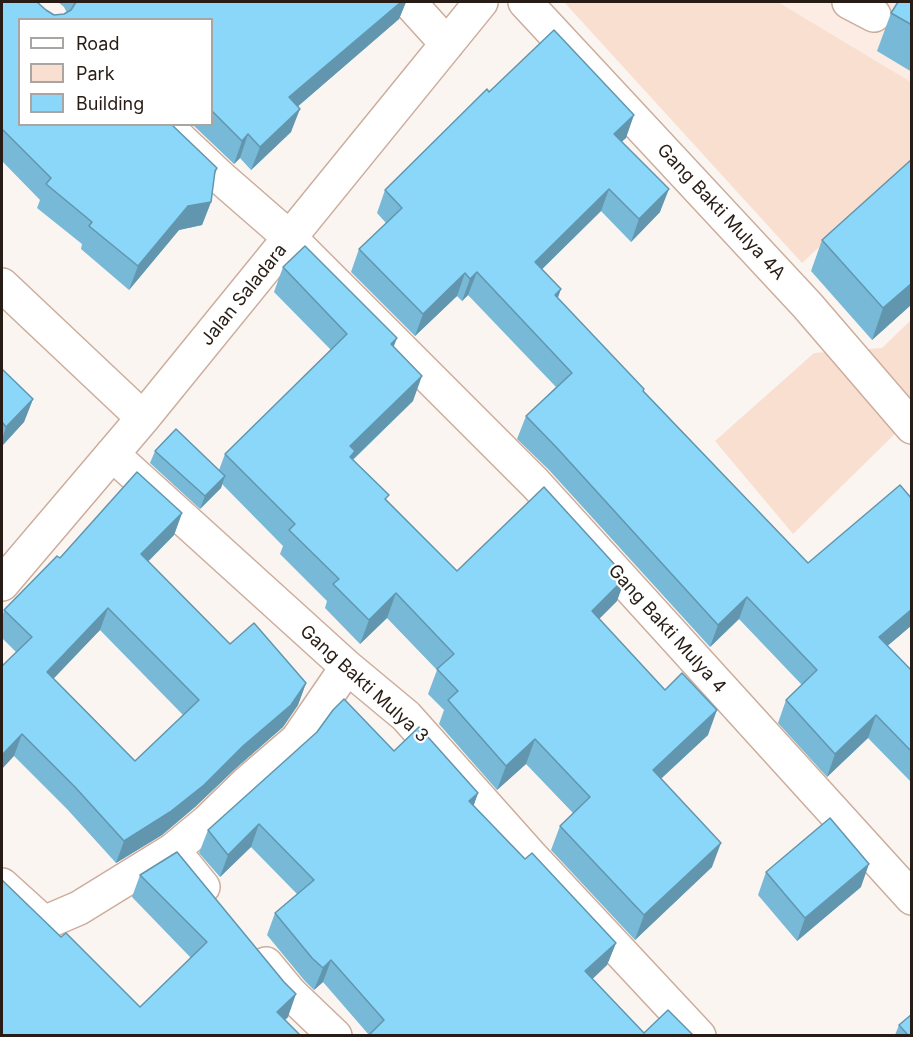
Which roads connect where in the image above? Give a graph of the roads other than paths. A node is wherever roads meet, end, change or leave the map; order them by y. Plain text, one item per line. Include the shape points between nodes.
1 (409, 2) edge
2 (481, 2) edge
3 (525, 2) edge
4 (447, 44) junction
5 (166, 126) edge
6 (290, 237) junction
7 (2, 285) edge
8 (143, 418) junction
9 (912, 427) edge
10 (112, 454) junction
11 (2, 584) edge
12 (347, 667) junction
13 (173, 850) junction
14 (2, 885) edge
15 (912, 898) edge
16 (224, 912) edge
17 (246, 939) edge
18 (335, 1035) edge
19 (699, 1035) edge

1 - 4 street
2 - 4 street, Jalan Saladara
3 - 9 street, Gang Bakti Mulya 4A via 807,305
4 - 6 street, Jalan Saladara
5 - 6 street, Gang Bakti Mulya 4
6 - 8 street, Jalan Saladara
6 - 15 street, Gang Bakti Mulya 4 via 535,483
7 - 8 street
8 - 10 street, Jalan Saladara
10 - 11 street, Jalan Saladara
10 - 12 street, Gang Bakti Mulya 3
12 - 13 street via 297,740
12 - 19 street, Gang Bakti Mulya 3 via 406,716
13 - 14 street via 79,908 44,923
13 - 16 street
17 - 18 street via 290,993

